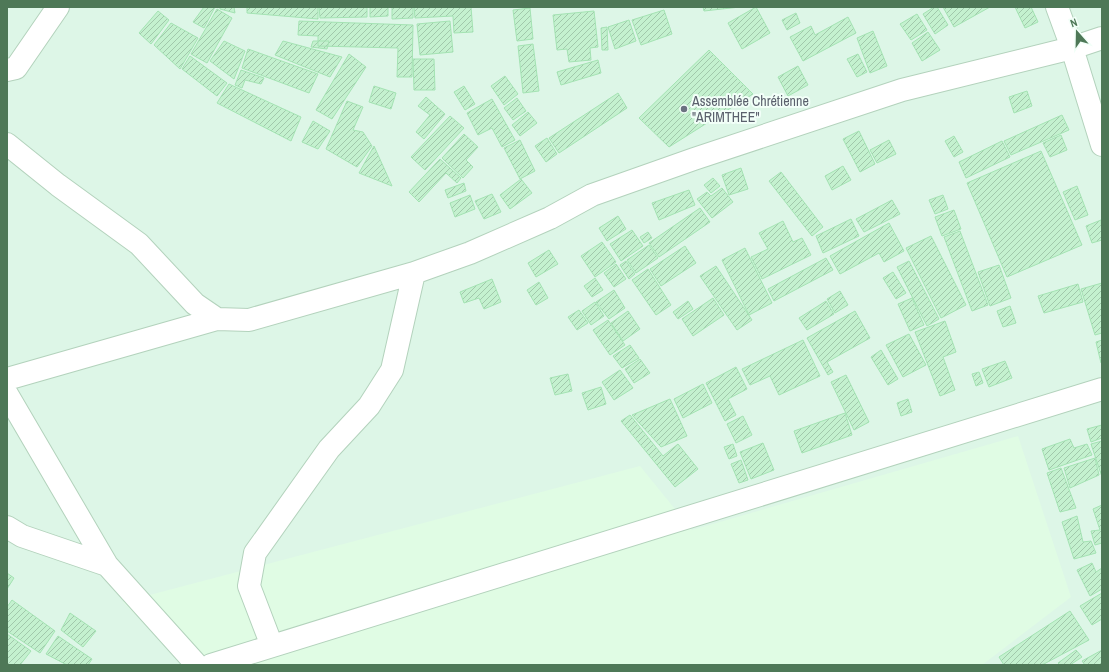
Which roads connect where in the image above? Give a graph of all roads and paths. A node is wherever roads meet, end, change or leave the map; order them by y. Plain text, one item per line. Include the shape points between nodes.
1 (58, 7) edge
2 (1057, 7) edge
3 (1102, 38) edge
4 (1072, 48) junction
5 (7, 70) edge
6 (7, 144) edge
7 (1102, 145) edge
8 (414, 273) junction
9 (217, 319) junction
10 (7, 379) edge
11 (1102, 389) edge
12 (7, 394) edge
13 (7, 528) edge
14 (107, 565) junction
15 (272, 646) junction
16 (197, 665) edge
17 (211, 665) edge

1 - 5 street via 16,68
2 - 4 street
3 - 4 street
4 - 7 street
4 - 8 street via 902,90 694,158 592,195 550,218 470,253
6 - 9 street via 139,244 195,304
8 - 9 street via 249,320
8 - 15 street via 392,370 369,406 329,449 255,553 248,586
9 - 10 street
11 - 15 street
12 - 14 street
13 - 14 street via 22,536
14 - 16 street
15 - 17 street

